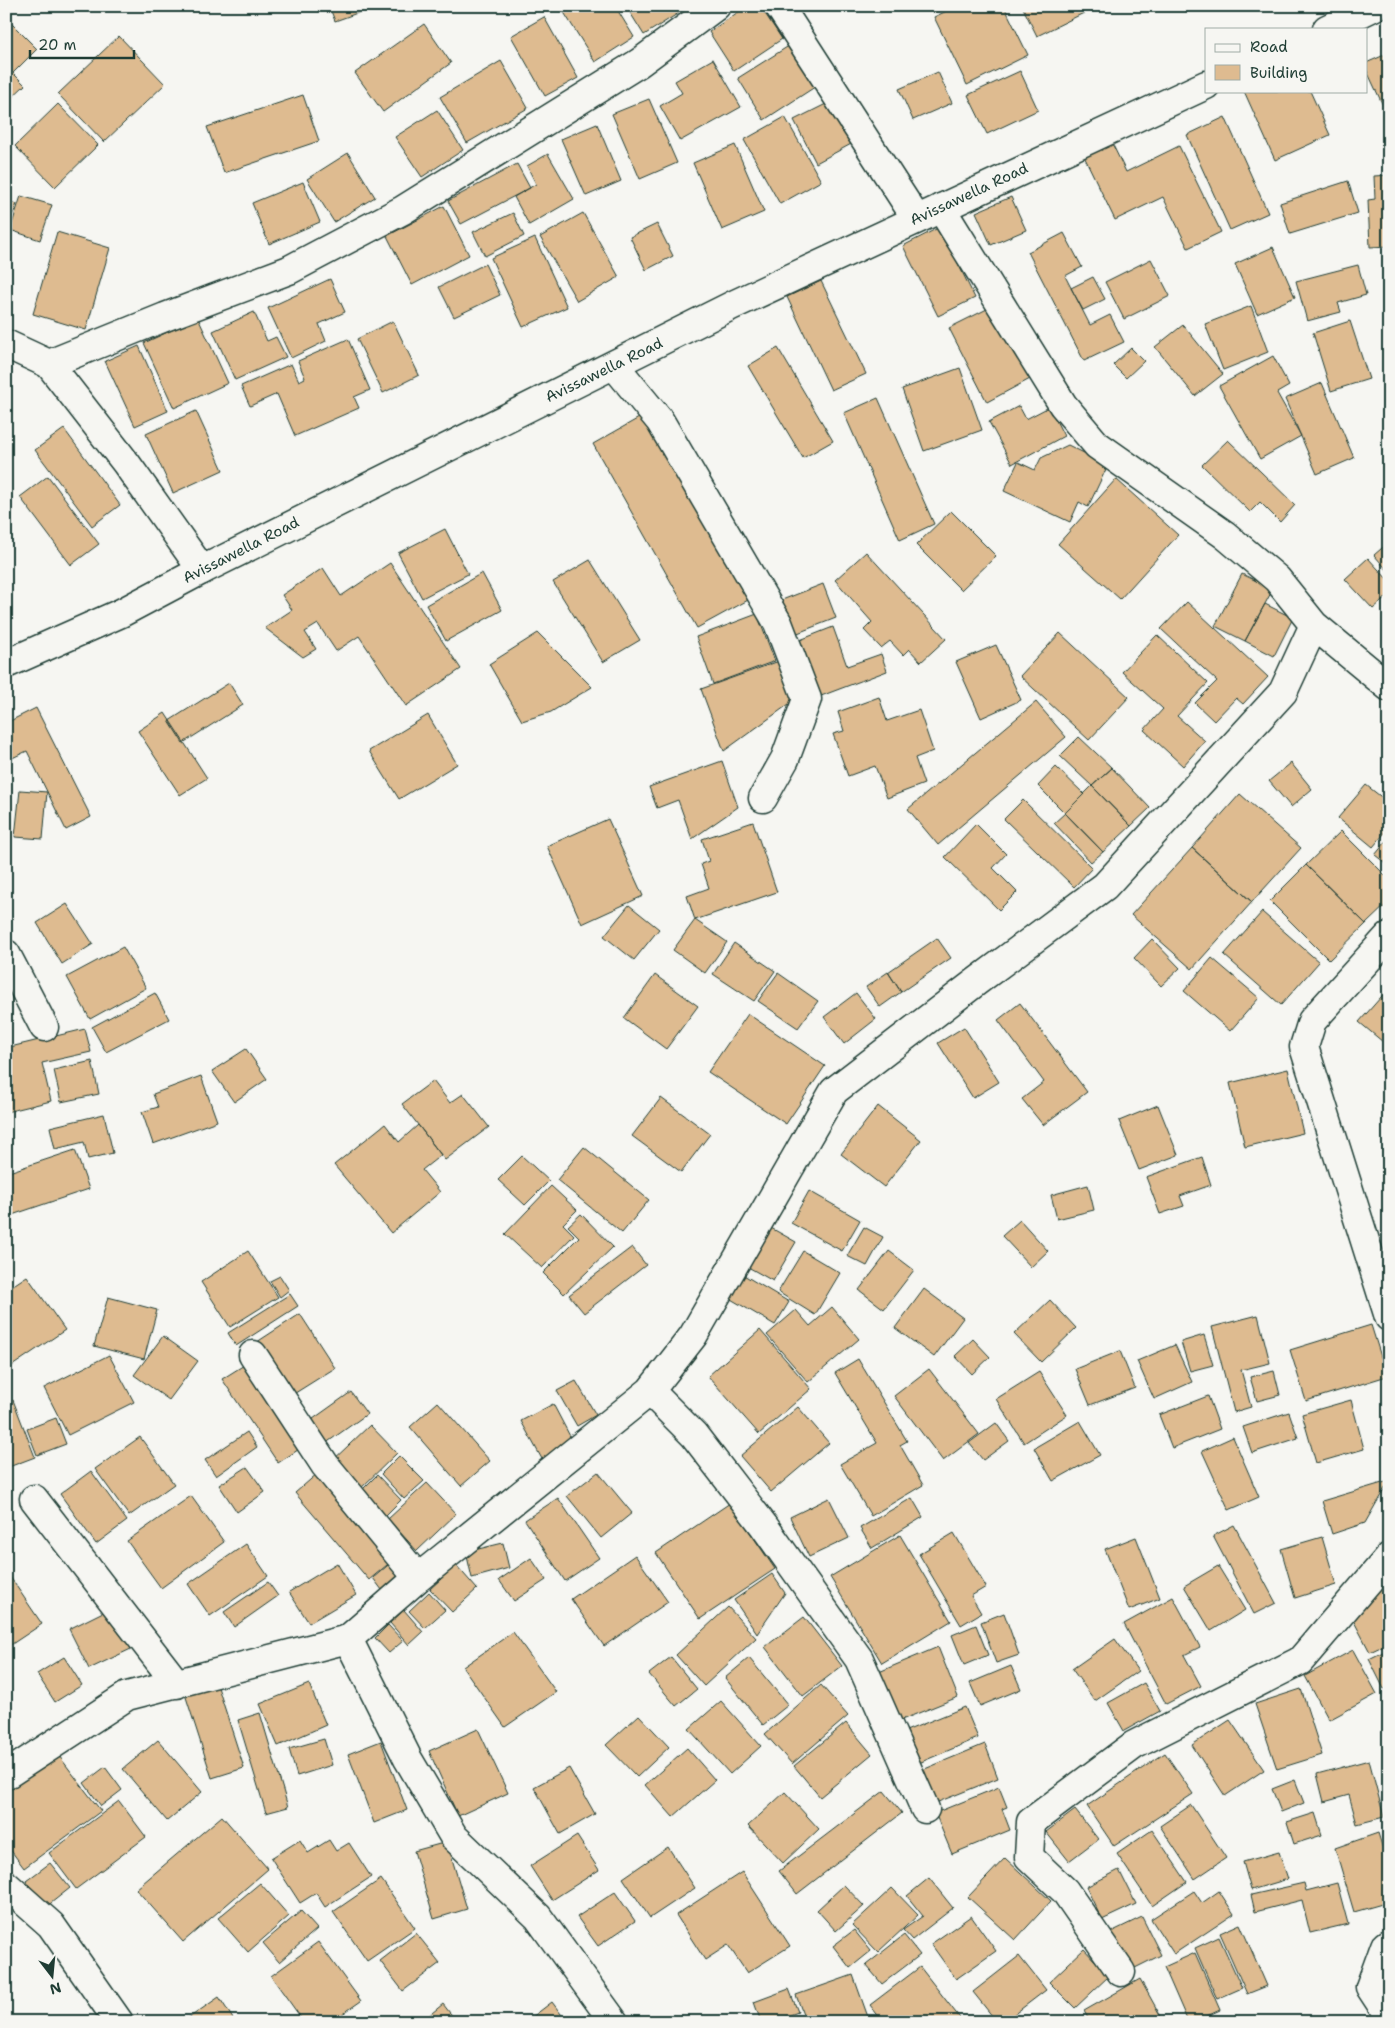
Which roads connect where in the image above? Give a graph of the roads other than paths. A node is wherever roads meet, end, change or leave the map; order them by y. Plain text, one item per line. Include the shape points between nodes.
1 (716, 6) edge
2 (779, 6) edge
3 (1375, 6) edge
4 (1329, 28) edge
5 (1205, 85) edge
6 (941, 208) junction
7 (916, 218) junction
8 (6, 344) edge
9 (50, 364) junction
10 (614, 365) junction
11 (202, 570) junction
12 (1314, 625) junction
13 (6, 664) edge
14 (1385, 677) edge
15 (763, 798) dead end
16 (1389, 936) edge
17 (6, 954) edge
18 (44, 1027) dead end
19 (1389, 1317) edge
20 (253, 1355) dead end
21 (650, 1391) junction
22 (34, 1499) dead end
23 (1389, 1557) edge
24 (418, 1578) junction
25 (348, 1639) junction
26 (177, 1684) junction
27 (6, 1774) edge
28 (925, 1809) dead end
29 (6, 1885) edge
30 (1389, 1943) edge
31 (1121, 1972) dead end
32 (1389, 2016) edge
33 (119, 2022) edge
34 (614, 2022) edge

1 - 9 street via 639,63 403,210 290,270 165,316
2 - 7 street
3 - 4 street
5 - 6 street, Avissawella Road
6 - 7 street, Avissawella Road
6 - 12 street via 1063,405 1097,445 1225,535 1277,579
7 - 10 street, Avissawella Road
8 - 9 street
9 - 11 street
10 - 11 street, Avissawella Road
10 - 15 street via 660,421 778,623 808,699 785,759
11 - 13 street, Avissawella Road via 121,613
12 - 14 street
12 - 21 street via 1283,692 1105,886 834,1091 693,1336
16 - 19 street via 1312,1021 1304,1047
17 - 18 street
20 - 24 street via 325,1464
21 - 24 street
21 - 28 street via 706,1450 859,1659
22 - 26 street
23 - 31 street via 1300,1661 1134,1745 1030,1822 1029,1857 1065,1891
24 - 25 street
25 - 26 street
25 - 34 street via 408,1759 454,1837 538,1916
26 - 27 street via 127,1696
29 - 33 street via 51,1924
30 - 32 street via 1370,1987

